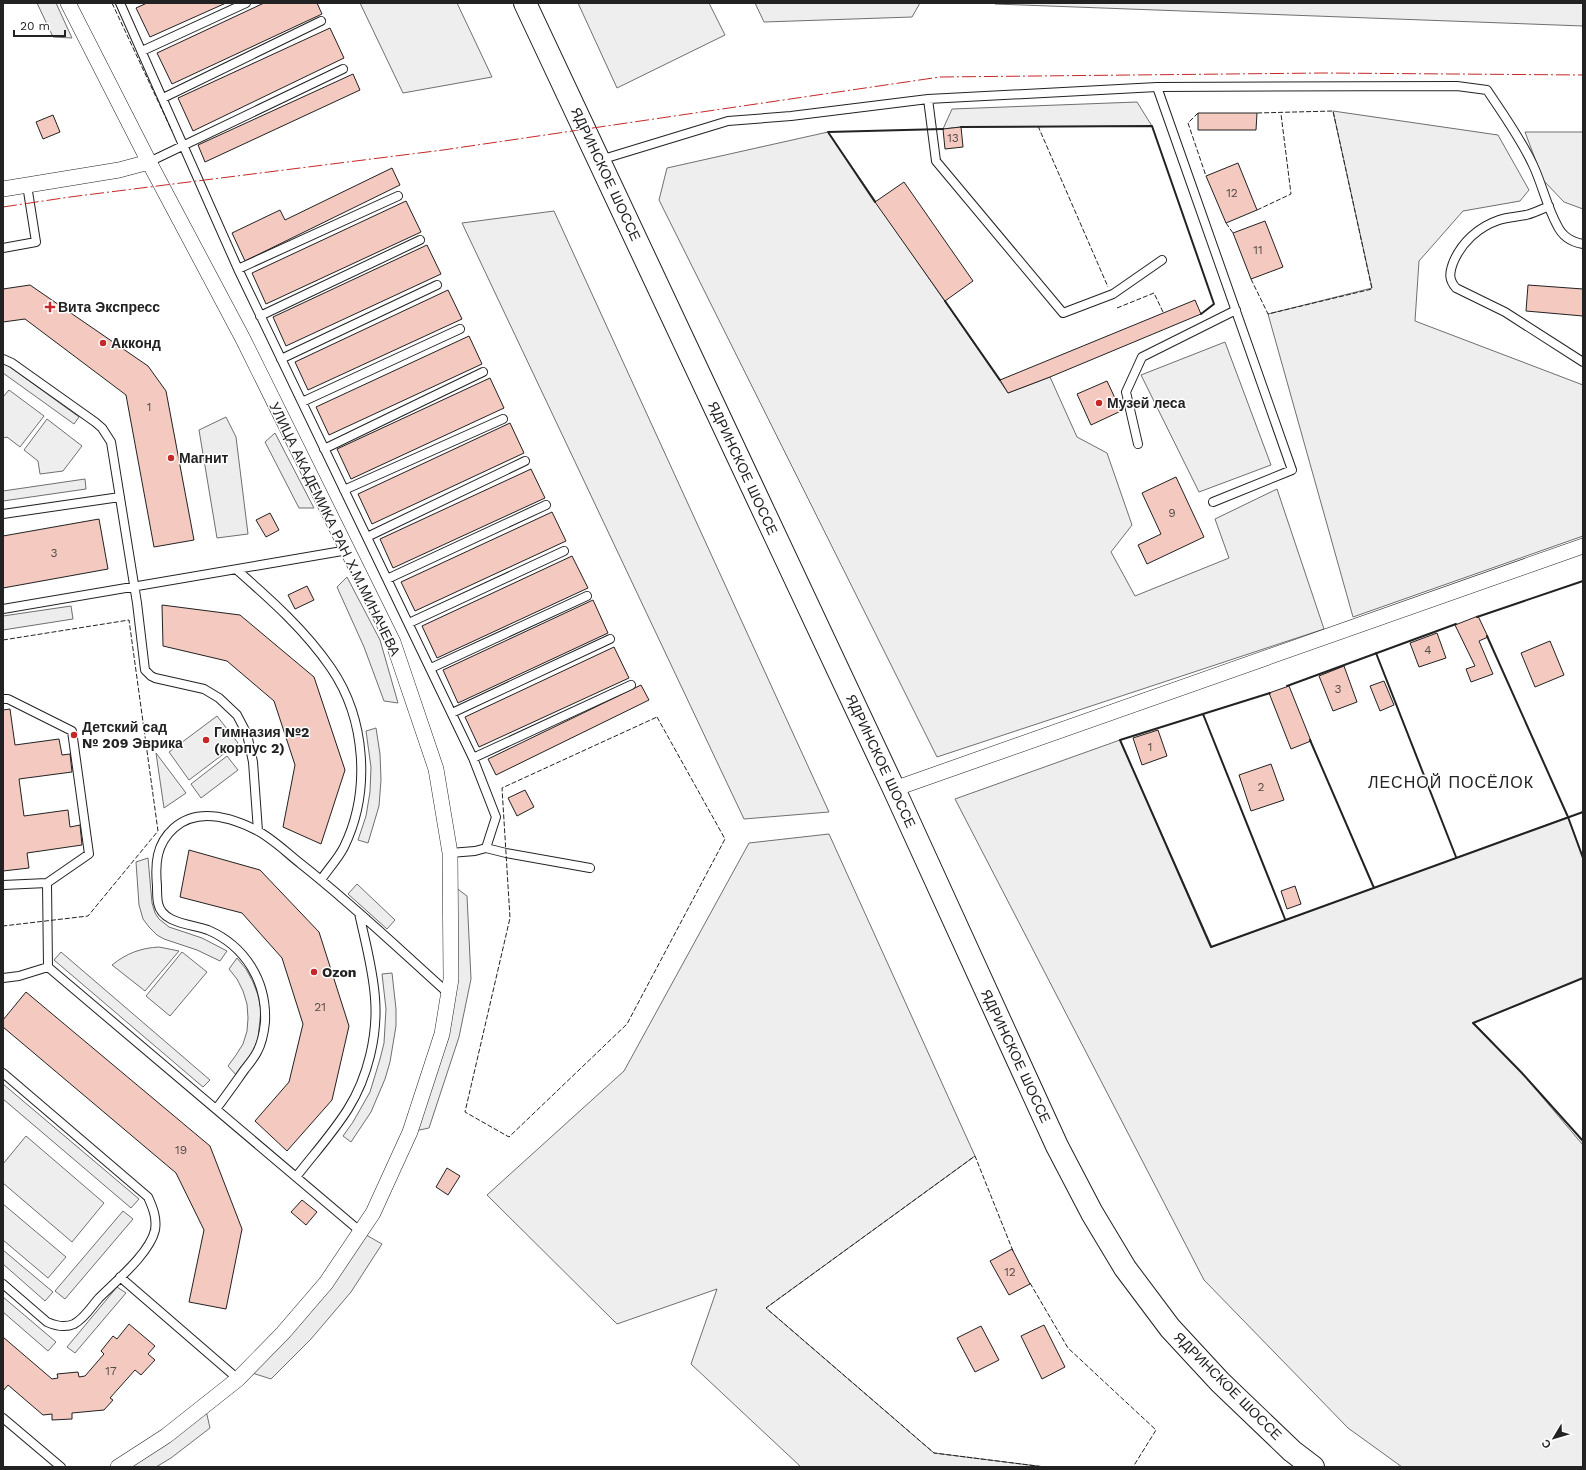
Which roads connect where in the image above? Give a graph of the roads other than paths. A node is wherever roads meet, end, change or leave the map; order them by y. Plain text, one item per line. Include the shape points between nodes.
1 (68, 3) edge
2 (246, 3) edge
3 (525, 3) edge
4 (123, 4) edge
5 (321, 22) dead end
6 (142, 51) junction
7 (343, 69) dead end
8 (1157, 87) junction
9 (163, 98) junction
10 (928, 99) junction
11 (184, 145) junction
12 (599, 160) junction
13 (149, 162) junction
14 (27, 185) junction
15 (3, 189) edge
16 (398, 196) dead end
17 (1550, 206) junction
18 (420, 240) dead end
19 (1583, 244) edge
20 (3, 248) edge
21 (1162, 260) dead end
22 (238, 270) junction
23 (437, 285) dead end
24 (1236, 310) junction
25 (260, 316) junction
26 (460, 329) dead end
27 (3, 359) edge
28 (281, 359) junction
29 (1583, 362) edge
30 (483, 372) dead end
31 (302, 402) junction
32 (503, 419) dead end
33 (1138, 444) dead end
34 (324, 449) junction
35 (525, 461) dead end
36 (344, 490) junction
37 (120, 497) junction
38 (1213, 502) dead end
39 (546, 505) dead end
40 (3, 514) edge
41 (367, 537) junction
42 (1583, 546) edge
43 (348, 550) junction
44 (564, 551) dead end
45 (237, 570) junction
46 (387, 579) junction
47 (134, 587) junction
48 (587, 596) dead end
49 (3, 609) edge
50 (409, 623) junction
51 (610, 639) dead end
52 (431, 668) junction
53 (631, 685) dead end
54 (3, 699) edge
55 (452, 713) junction
56 (473, 758) junction
57 (894, 790) junction
58 (258, 831) junction
59 (486, 848) junction
60 (450, 853) junction
61 (590, 868) dead end
62 (321, 880) junction
63 (47, 883) junction
64 (3, 885) edge
65 (359, 913) junction
66 (48, 967) junction
67 (3, 978) edge
68 (449, 994) junction
69 (3, 1073) edge
70 (216, 1109) junction
71 (296, 1177) junction
72 (361, 1232) junction
73 (120, 1277) junction
74 (3, 1284) edge
75 (238, 1379) junction
76 (3, 1418) edge
77 (61, 1467) edge
78 (118, 1467) edge
79 (1313, 1467) edge

1 - 13 street, УЛИЦА АКАДЕМИКА РАН Х.М.МИНАЧЕВА
2 - 6 lane
3 - 12 main road, ЯДРИНСКОЕ ШОССЕ
4 - 6 lane
5 - 9 lane
6 - 9 lane
7 - 11 lane
8 - 10 lane
8 - 17 lane via 1458,86 1487,90 1516,133 1534,166
8 - 24 lane
9 - 11 lane
10 - 12 lane via 728,121
10 - 21 lane via 936,161 1063,313 1112,294
11 - 13 lane
11 - 22 lane
12 - 57 main road, ЯДРИНСКОЕ ШОССЕ
13 - 14 street via 119,170
13 - 43 street, УЛИЦА АКАДЕМИКА РАН Х.М.МИНАЧЕВА via 230,314
14 - 15 street
14 - 20 lane via 36,242
16 - 22 lane
17 - 19 lane via 1557,226 1565,237 1574,243
17 - 29 lane via 1528,215 1484,226 1466,240 1456,256 1450,273 1456,288 1505,312
18 - 25 lane
22 - 25 lane
23 - 28 lane
24 - 33 lane via 1142,356 1126,392
24 - 38 lane via 1292,470
25 - 28 lane
26 - 31 lane
27 - 37 lane via 102,428 113,449
28 - 31 lane
30 - 34 lane
31 - 34 lane
32 - 36 lane
34 - 36 lane
35 - 41 lane
36 - 41 lane
37 - 40 lane
37 - 47 lane
39 - 46 lane
41 - 46 lane
42 - 57 street
43 - 45 lane
43 - 60 street, УЛИЦА АКАДЕМИКА РАН Х.М.МИНАЧЕВА via 393,642 436,769
44 - 50 lane
45 - 47 lane
45 - 62 lane via 278,606 311,643 331,669 352,710 361,755 362,772 358,805 352,830 343,849
46 - 50 lane
47 - 49 lane
47 - 58 lane via 147,674 204,689 219,698 236,715 247,734 253,762
48 - 52 lane
50 - 52 lane
51 - 55 lane
52 - 55 lane
53 - 56 lane
54 - 63 lane via 8,699 72,731 89,854
55 - 56 lane
56 - 59 lane via 496,817
57 - 79 main road, ЯДРИНСКОЕ ШОССЕ via 1057,1146 1092,1213 1125,1268 1170,1328 1220,1382 1292,1451
58 - 62 lane
58 - 70 lane via 223,817 199,816 173,830 160,846 156,860 158,905 162,912 168,918 219,935 233,945 252,967 263,995 266,1011 257,1052
59 - 60 lane
59 - 61 lane
60 - 68 street, УЛИЦА АКАДЕМИКА РАН Х.М.МИНАЧЕВА via 452,979
62 - 65 lane
63 - 64 lane
63 - 66 lane
65 - 68 lane
65 - 71 lane via 375,998 372,1047 362,1080 348,1110
66 - 67 lane
66 - 70 lane
68 - 72 street, УЛИЦА АКАДЕМИКА РАН Х.М.МИНАЧЕВА via 442,1034 410,1132 373,1213
69 - 73 lane via 148,1197 155,1221 152,1238 135,1262
70 - 71 lane
71 - 72 lane
72 - 75 street, УЛИЦА АКАДЕМИКА РАН Х.М.МИНАЧЕВА via 326,1283 283,1333
73 - 74 lane via 81,1319 72,1325 64,1326 55,1326 48,1322
73 - 75 lane
75 - 78 street, УЛИЦА АКАДЕМИКА РАН Х.М.МИНАЧЕВА via 166,1436
76 - 77 lane

